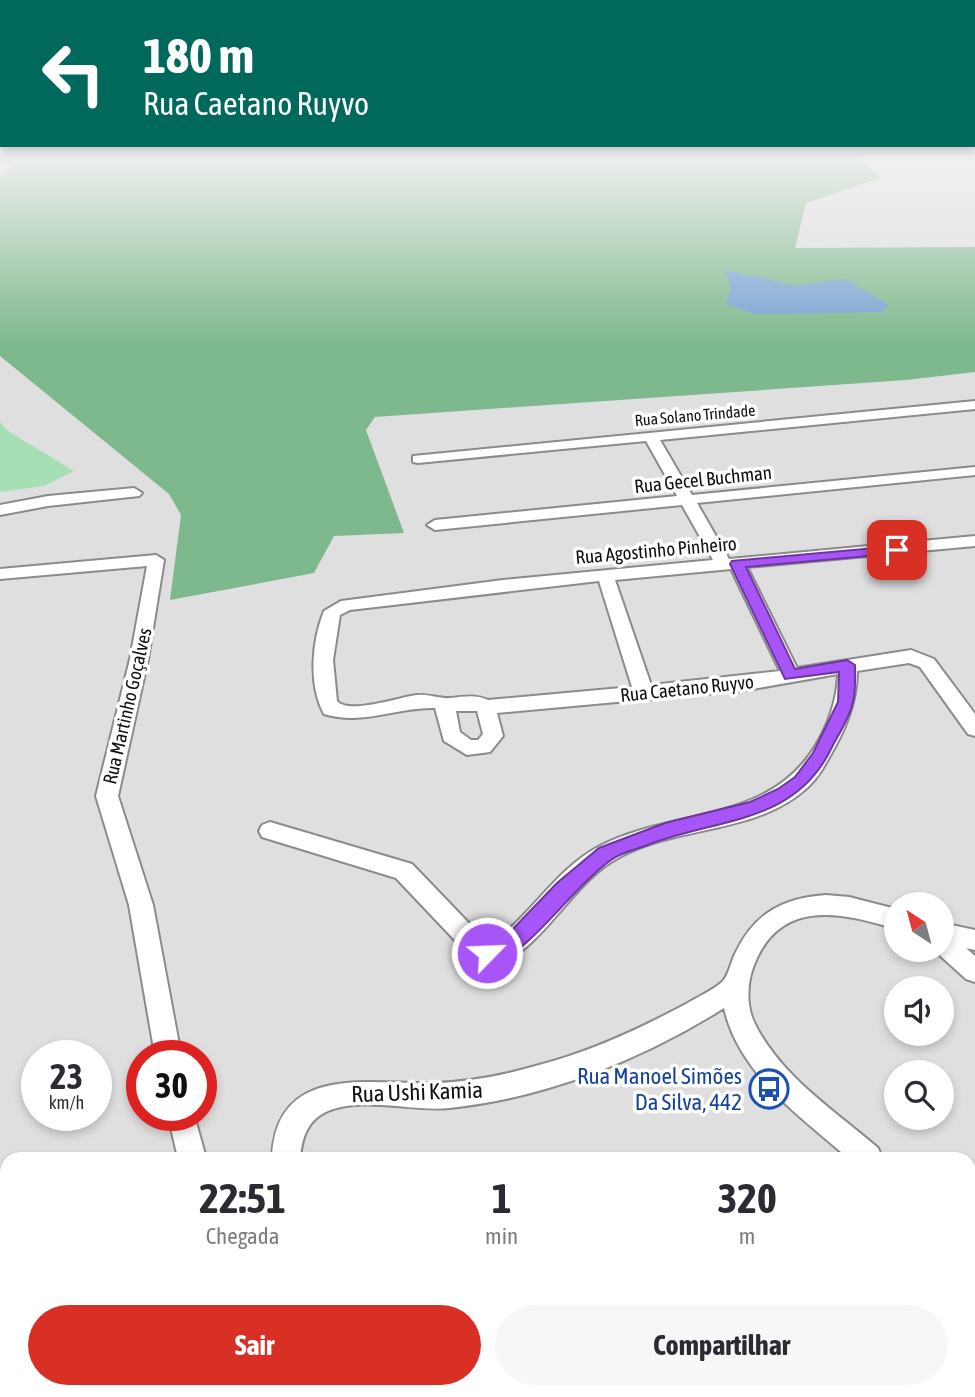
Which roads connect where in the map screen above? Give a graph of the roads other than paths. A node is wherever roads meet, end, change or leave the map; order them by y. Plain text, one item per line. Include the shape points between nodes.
1 (975, 405) edge
2 (651, 437) junction
3 (418, 459) dead end
4 (975, 471) edge
5 (134, 493) dead end
6 (689, 499) junction
7 (0, 510) edge
8 (435, 525) dead end
9 (975, 541) edge
10 (730, 564) junction
11 (0, 574) edge
12 (605, 575) junction
13 (847, 665) junction
14 (791, 675) junction
15 (644, 693) junction
16 (449, 706) junction
17 (486, 707) junction
18 (975, 729) edge
19 (270, 831) dead end
20 (884, 916) edge
21 (954, 936) edge
22 (975, 940) edge
23 (954, 953) edge
24 (975, 971) edge
25 (733, 989) junction
26 (165, 1040) edge
27 (185, 1131) edge
28 (190, 1152) edge
29 (287, 1152) edge
30 (862, 1152) edge

1 - 2 street, Rua Solano Trindade
2 - 3 street, Rua Solano Trindade
2 - 6 street
4 - 6 street, Rua Gecel Buchman
5 - 7 street
6 - 8 street, Rua Gecel Buchman
6 - 10 street
9 - 10 street, Rua Agostinho Pinheiro
10 - 12 street, Rua Agostinho Pinheiro
10 - 14 street
11 - 26 street, Rua Martinho Goçalves via 156,561 107,796 141,905
12 - 15 street
12 - 16 street, Rua Agostinho Pinheiro via 341,606 333,611 327,626 324,695 331,709 349,713 424,701
13 - 14 street, Rua Caetano Ruyvo
13 - 18 street, Rua Caetano Ruyvo via 911,656 927,663
13 - 19 street via 846,702 835,729 801,782 754,808 665,830 606,853 497,954 476,947 404,871
14 - 15 street, Rua Caetano Ruyvo
15 - 17 street, Rua Caetano Ruyvo
16 - 17 street via 470,702
16 - 17 street via 444,722 451,736 474,750 493,736
20 - 25 street via 828,904 790,909 755,937
21 - 22 street
23 - 24 street
25 - 29 street, Rua Ushi Kamia via 694,1015 534,1079 485,1091 430,1096 334,1095 302,1112 294,1122
25 - 30 street via 745,1031 763,1058
27 - 28 street

